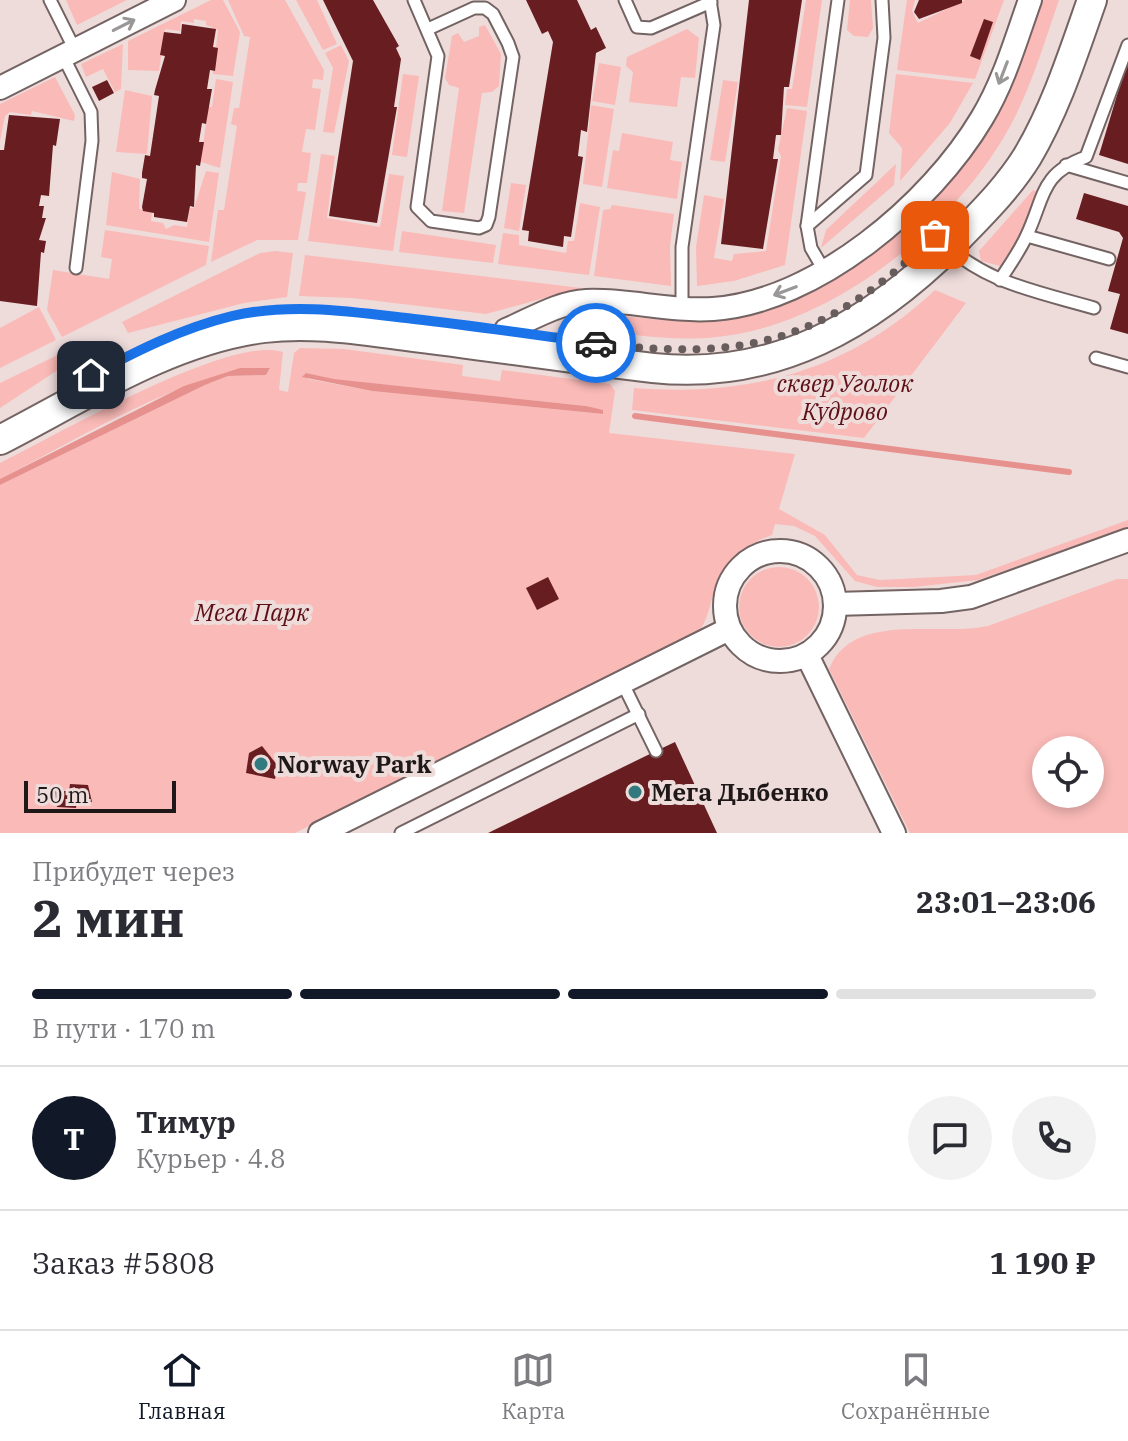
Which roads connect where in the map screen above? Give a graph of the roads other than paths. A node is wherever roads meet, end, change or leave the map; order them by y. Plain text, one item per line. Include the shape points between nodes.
1 (50, 0) edge
2 (174, 0) edge
3 (414, 0) edge
4 (625, 0) edge
5 (838, 0) edge
6 (882, 0) edge
7 (1030, 0) edge
8 (1072, 0) edge
9 (1092, 0) edge
10 (711, 1) edge
11 (428, 29) junction
12 (1128, 45) edge
13 (69, 53) junction
14 (0, 88) edge
15 (1066, 165) junction
16 (1128, 183) edge
17 (807, 226) junction
18 (1027, 236) junction
19 (941, 242) junction
20 (1109, 259) dead end
21 (76, 268) dead end
22 (825, 273) junction
23 (1000, 280) junction
24 (1094, 308) dead end
25 (682, 310) junction
26 (506, 330) junction
27 (1096, 358) dead end
28 (1128, 367) edge
29 (0, 422) edge
30 (0, 440) edge
31 (1128, 540) edge
32 (835, 604) junction
33 (729, 629) junction
34 (807, 655) junction
35 (623, 684) junction
36 (639, 714) junction
37 (656, 751) dead end
38 (320, 833) edge
39 (401, 833) edge
40 (894, 833) edge

1 - 13 lane
13 -> 2 street
3 - 11 lane
4 - 10 lane via 637,27 651,28
5 - 17 lane
6 - 17 lane via 884,38 866,175
7 -> 22 street via 994,94 954,159 895,218
8 - 19 street via 1020,133
9 - 19 street via 1055,102 1025,159 992,204
10 - 25 lane via 714,25 682,247
11 - 11 lane via 438,56 417,207 431,221 479,228 489,217 513,57 485,8
12 - 15 lane via 1086,157
13 - 14 street
13 - 21 lane via 91,112 92,141
15 - 16 lane
15 - 18 lane via 1044,186
17 - 22 lane via 811,248
18 - 20 lane
18 - 23 lane
19 - 23 lane via 979,272
19 - 26 street via 841,310 789,334 742,347 657,351
19 - 30 street via 902,290 848,332 750,364 673,369 330,326 263,328 181,351
22 -> 25 street via 762,300
23 - 24 lane
25 - 26 street via 585,301
26 - 29 street via 338,309 233,316 163,339
27 - 28 lane
31 - 32 street via 971,597
32 - 33 street via 822,571 793,552 758,555 732,578 725,595
32 - 34 street via 828,633
33 - 34 street via 754,656 790,661
33 - 35 street
34 - 40 street
35 - 36 lane
35 - 38 street
36 - 37 lane
36 - 39 lane

